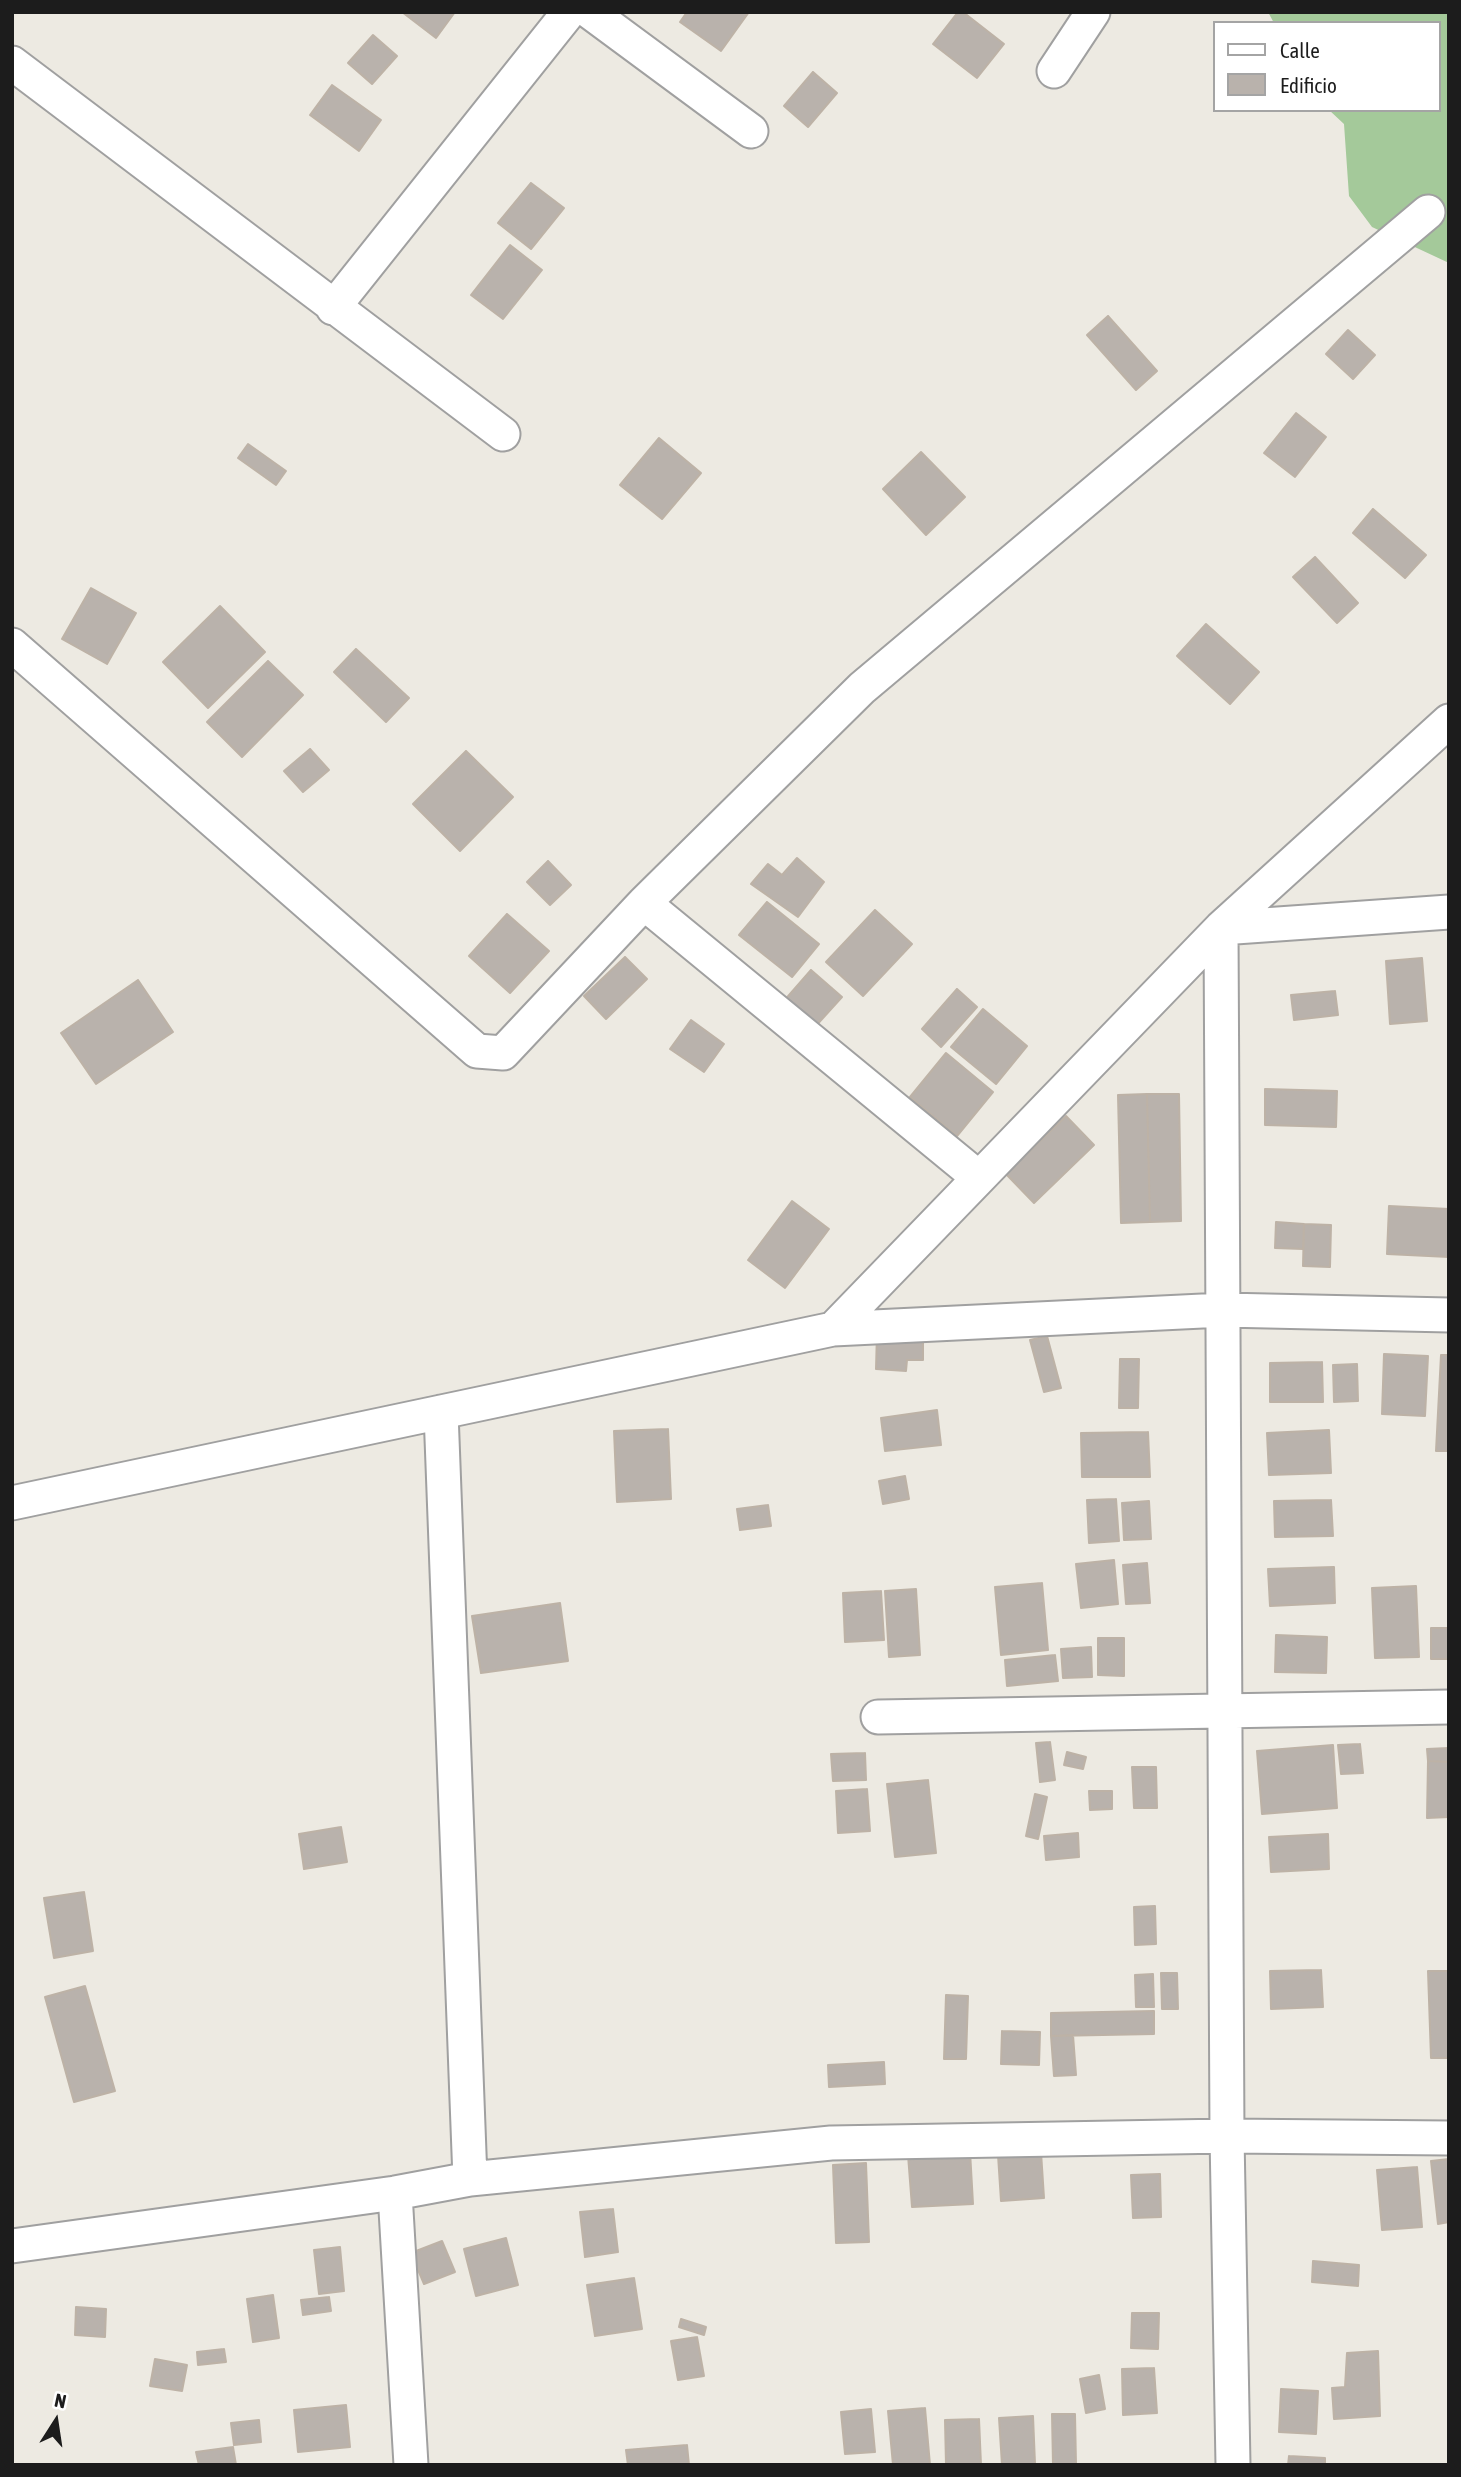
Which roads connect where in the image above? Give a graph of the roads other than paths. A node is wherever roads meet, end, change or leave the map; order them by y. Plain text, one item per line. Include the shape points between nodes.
1 (569, 12) edge
2 (590, 12) edge
3 (1093, 12) edge
4 (12, 63) edge
5 (1054, 71) dead end
6 (751, 131) dead end
7 (1428, 212) dead end
8 (333, 308) junction
9 (503, 434) dead end
10 (12, 645) edge
11 (1449, 721) edge
12 (644, 903) junction
13 (1449, 912) edge
14 (1221, 928) junction
15 (979, 1178) junction
16 (1223, 1310) junction
17 (1449, 1315) edge
18 (833, 1329) junction
19 (441, 1412) junction
20 (12, 1503) edge
21 (1449, 1707) edge
22 (1225, 1711) junction
23 (878, 1717) dead end
24 (1227, 2136) junction
25 (1449, 2138) edge
26 (470, 2179) junction
27 (395, 2193) junction
28 (12, 2246) edge
29 (411, 2465) edge
30 (1233, 2465) edge

1 - 8 street
2 - 6 street
3 - 5 street
4 - 8 street
7 - 12 street via 862,688
8 - 9 street
10 - 12 street via 477,1051 503,1053
11 - 14 street
12 - 15 street
13 - 14 street
14 - 15 street
14 - 16 street
15 - 18 street
16 - 17 street
16 - 18 street
16 - 22 street
18 - 19 street
19 - 20 street
19 - 26 street
21 - 22 street
22 - 23 street
22 - 24 street
24 - 25 street
24 - 26 street via 831,2143
24 - 30 street
26 - 27 street
27 - 28 street
27 - 29 street

